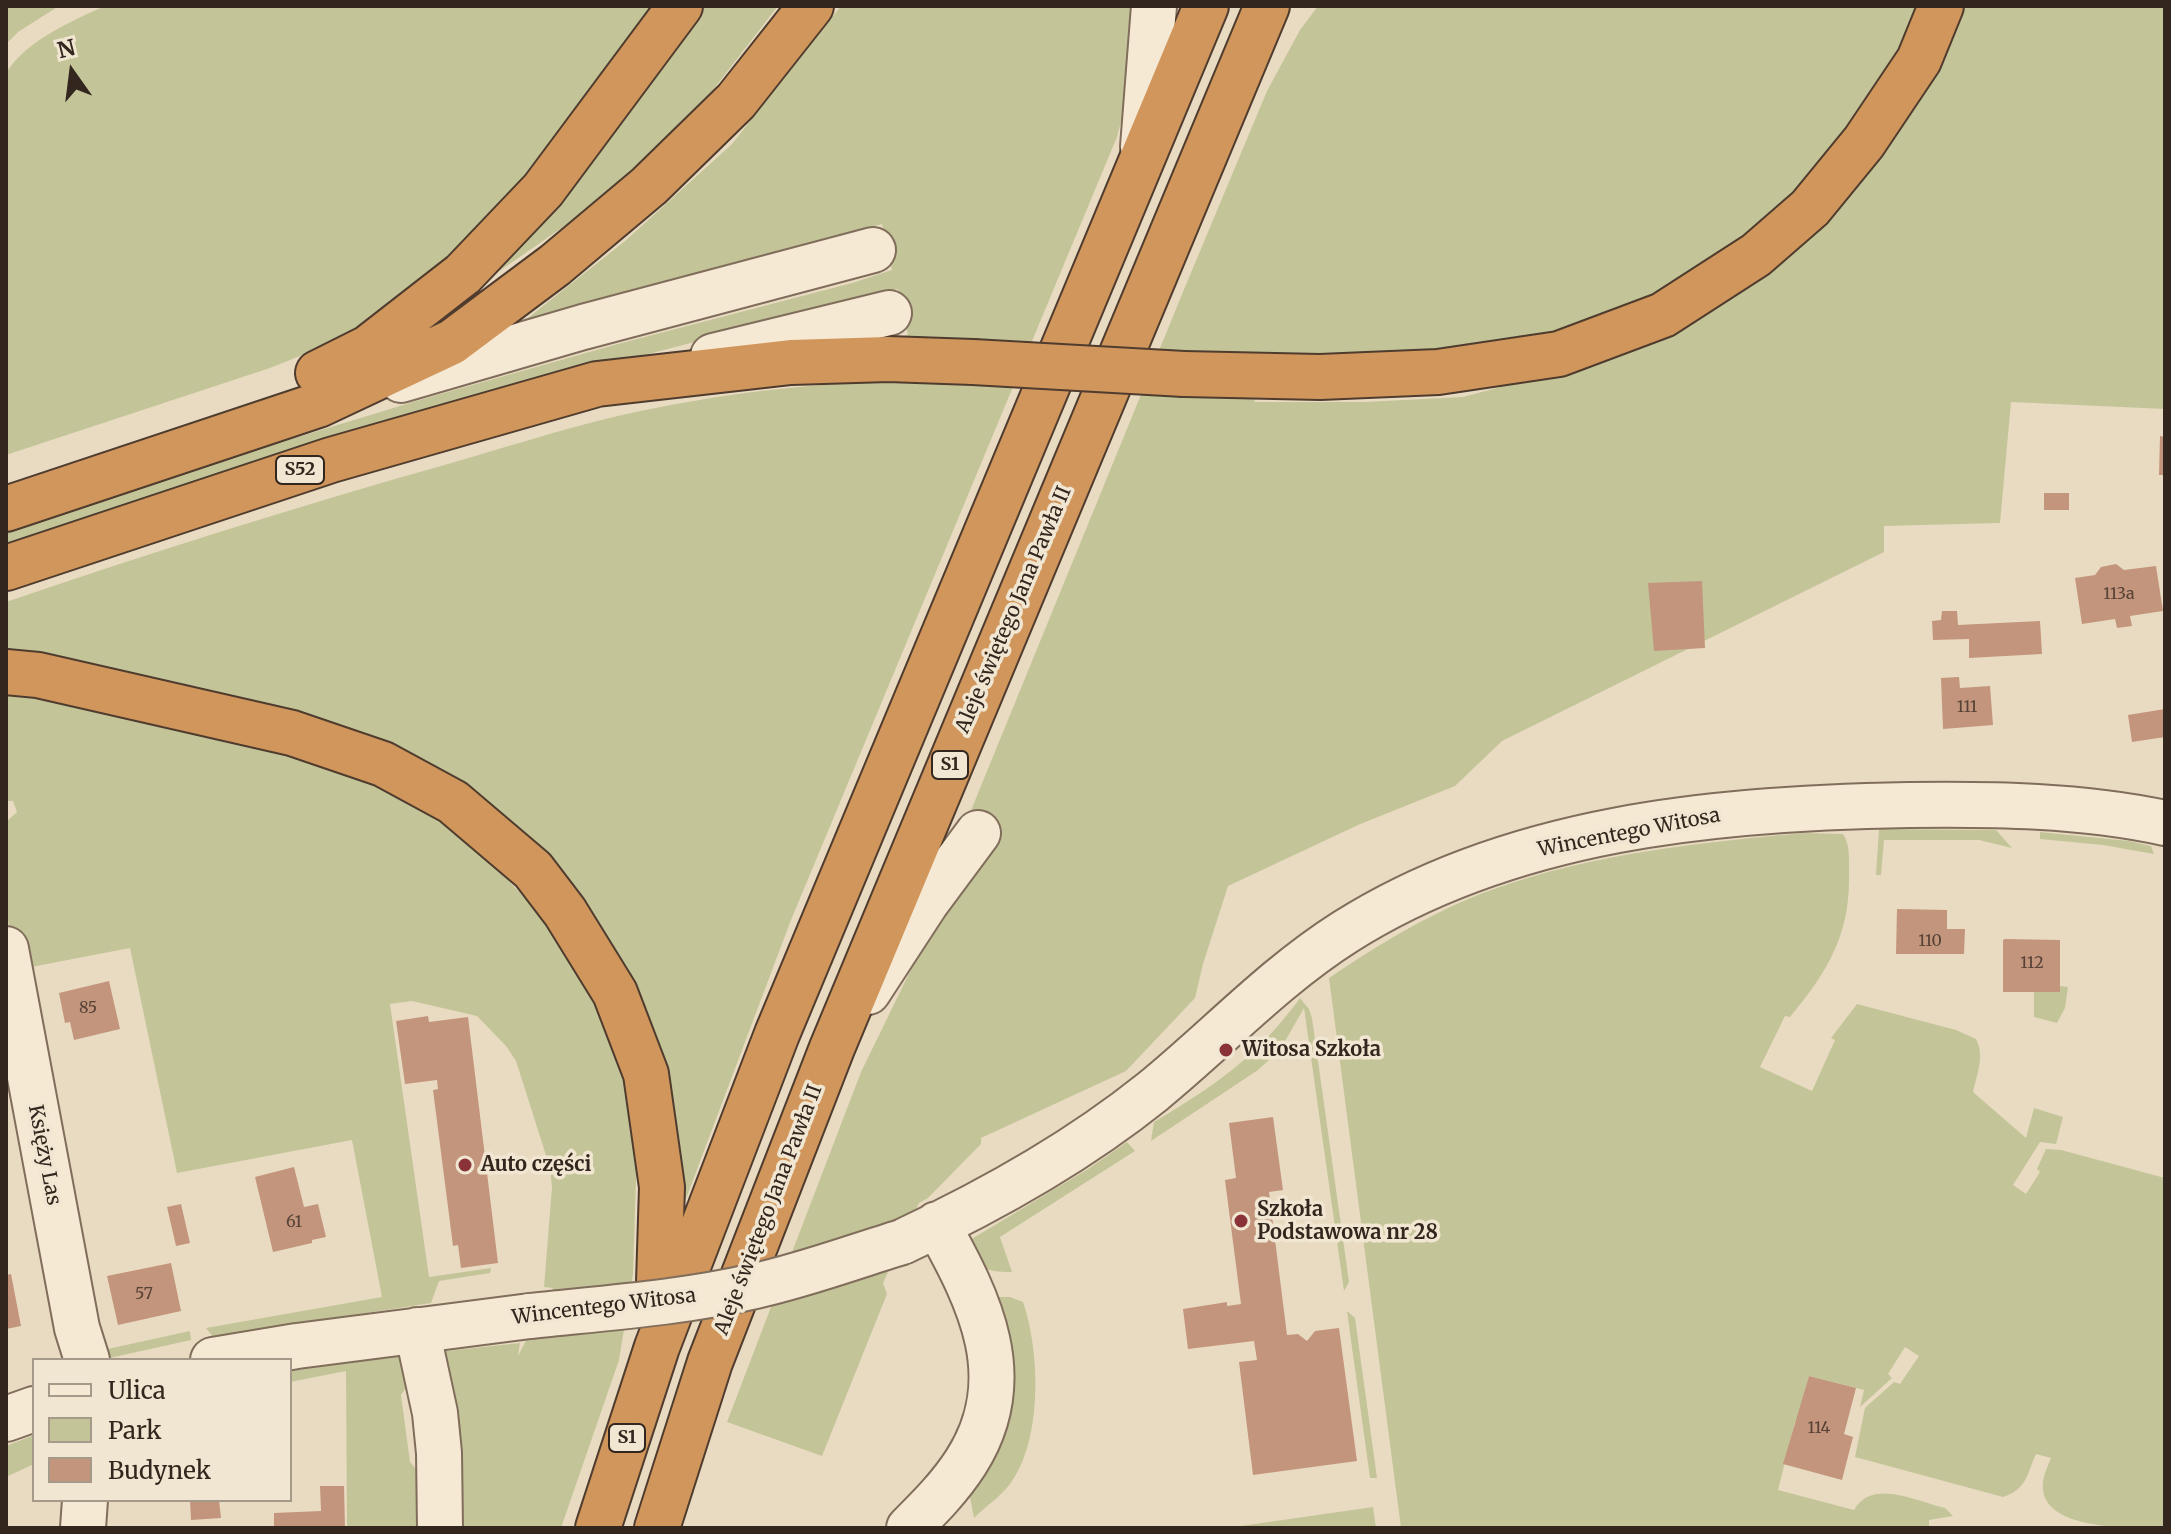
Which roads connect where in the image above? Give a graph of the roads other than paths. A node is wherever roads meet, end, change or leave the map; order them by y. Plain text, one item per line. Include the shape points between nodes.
1 (680, 6) edge
2 (811, 6) edge
3 (1154, 6) edge
4 (1206, 6) edge
5 (1941, 6) edge
6 (1267, 8) edge
7 (1142, 159) junction
8 (873, 250) dead end
9 (889, 313) dead end
10 (597, 384) junction
11 (318, 405) junction
12 (80, 484) junction
13 (6, 509) edge
14 (6, 568) edge
15 (6, 672) edge
16 (2165, 823) edge
17 (978, 833) dead end
18 (6, 949) edge
19 (832, 1048) junction
20 (920, 1233) junction
21 (417, 1330) junction
22 (657, 1347) junction
23 (86, 1358) edge
24 (225, 1358) edge
25 (32, 1410) edge
26 (6, 1419) edge
27 (85, 1502) edge
28 (83, 1528) edge
29 (440, 1528) edge
30 (598, 1528) edge
31 (657, 1528) edge
32 (909, 1528) edge

1 - 12 highway via 543,190 463,274 368,348
2 - 11 highway via 736,101 649,186 555,265 452,342
3 - 7 street
4 - 7 highway, S1
5 - 10 highway, bridge via 1919,60 1864,142 1810,208 1756,255 1663,315 1559,354 1438,372 1320,377 888,359 791,362
6 - 19 highway, Aleje świętego Jana Pawła II / S1
7 - 22 highway, S1 via 777,1034
8 - 11 street
9 - 10 street
10 - 14 highway, S52 via 331,460
11 - 12 highway
12 - 13 highway
15 - 22 highway via 292,733 383,764 453,802 533,870 615,993 646,1074 662,1187
16 - 20 street, Wincentego Witosa via 2027,807 1820,807 1684,820 1515,857 1424,890 1346,931 1093,1136 1009,1188
17 - 19 street
18 - 23 street, Księży Las
19 - 31 highway, Aleje świętego Jana Pawła II / S1 via 710,1362
20 - 21 street, Wincentego Witosa, bridge via 814,1270 734,1290
20 - 32 street via 972,1290 984,1321 993,1378 989,1408 967,1461
21 - 24 street, Wincentego Witosa
21 - 29 street via 435,1413
22 - 30 highway, S1
25 - 26 street
27 - 28 street

